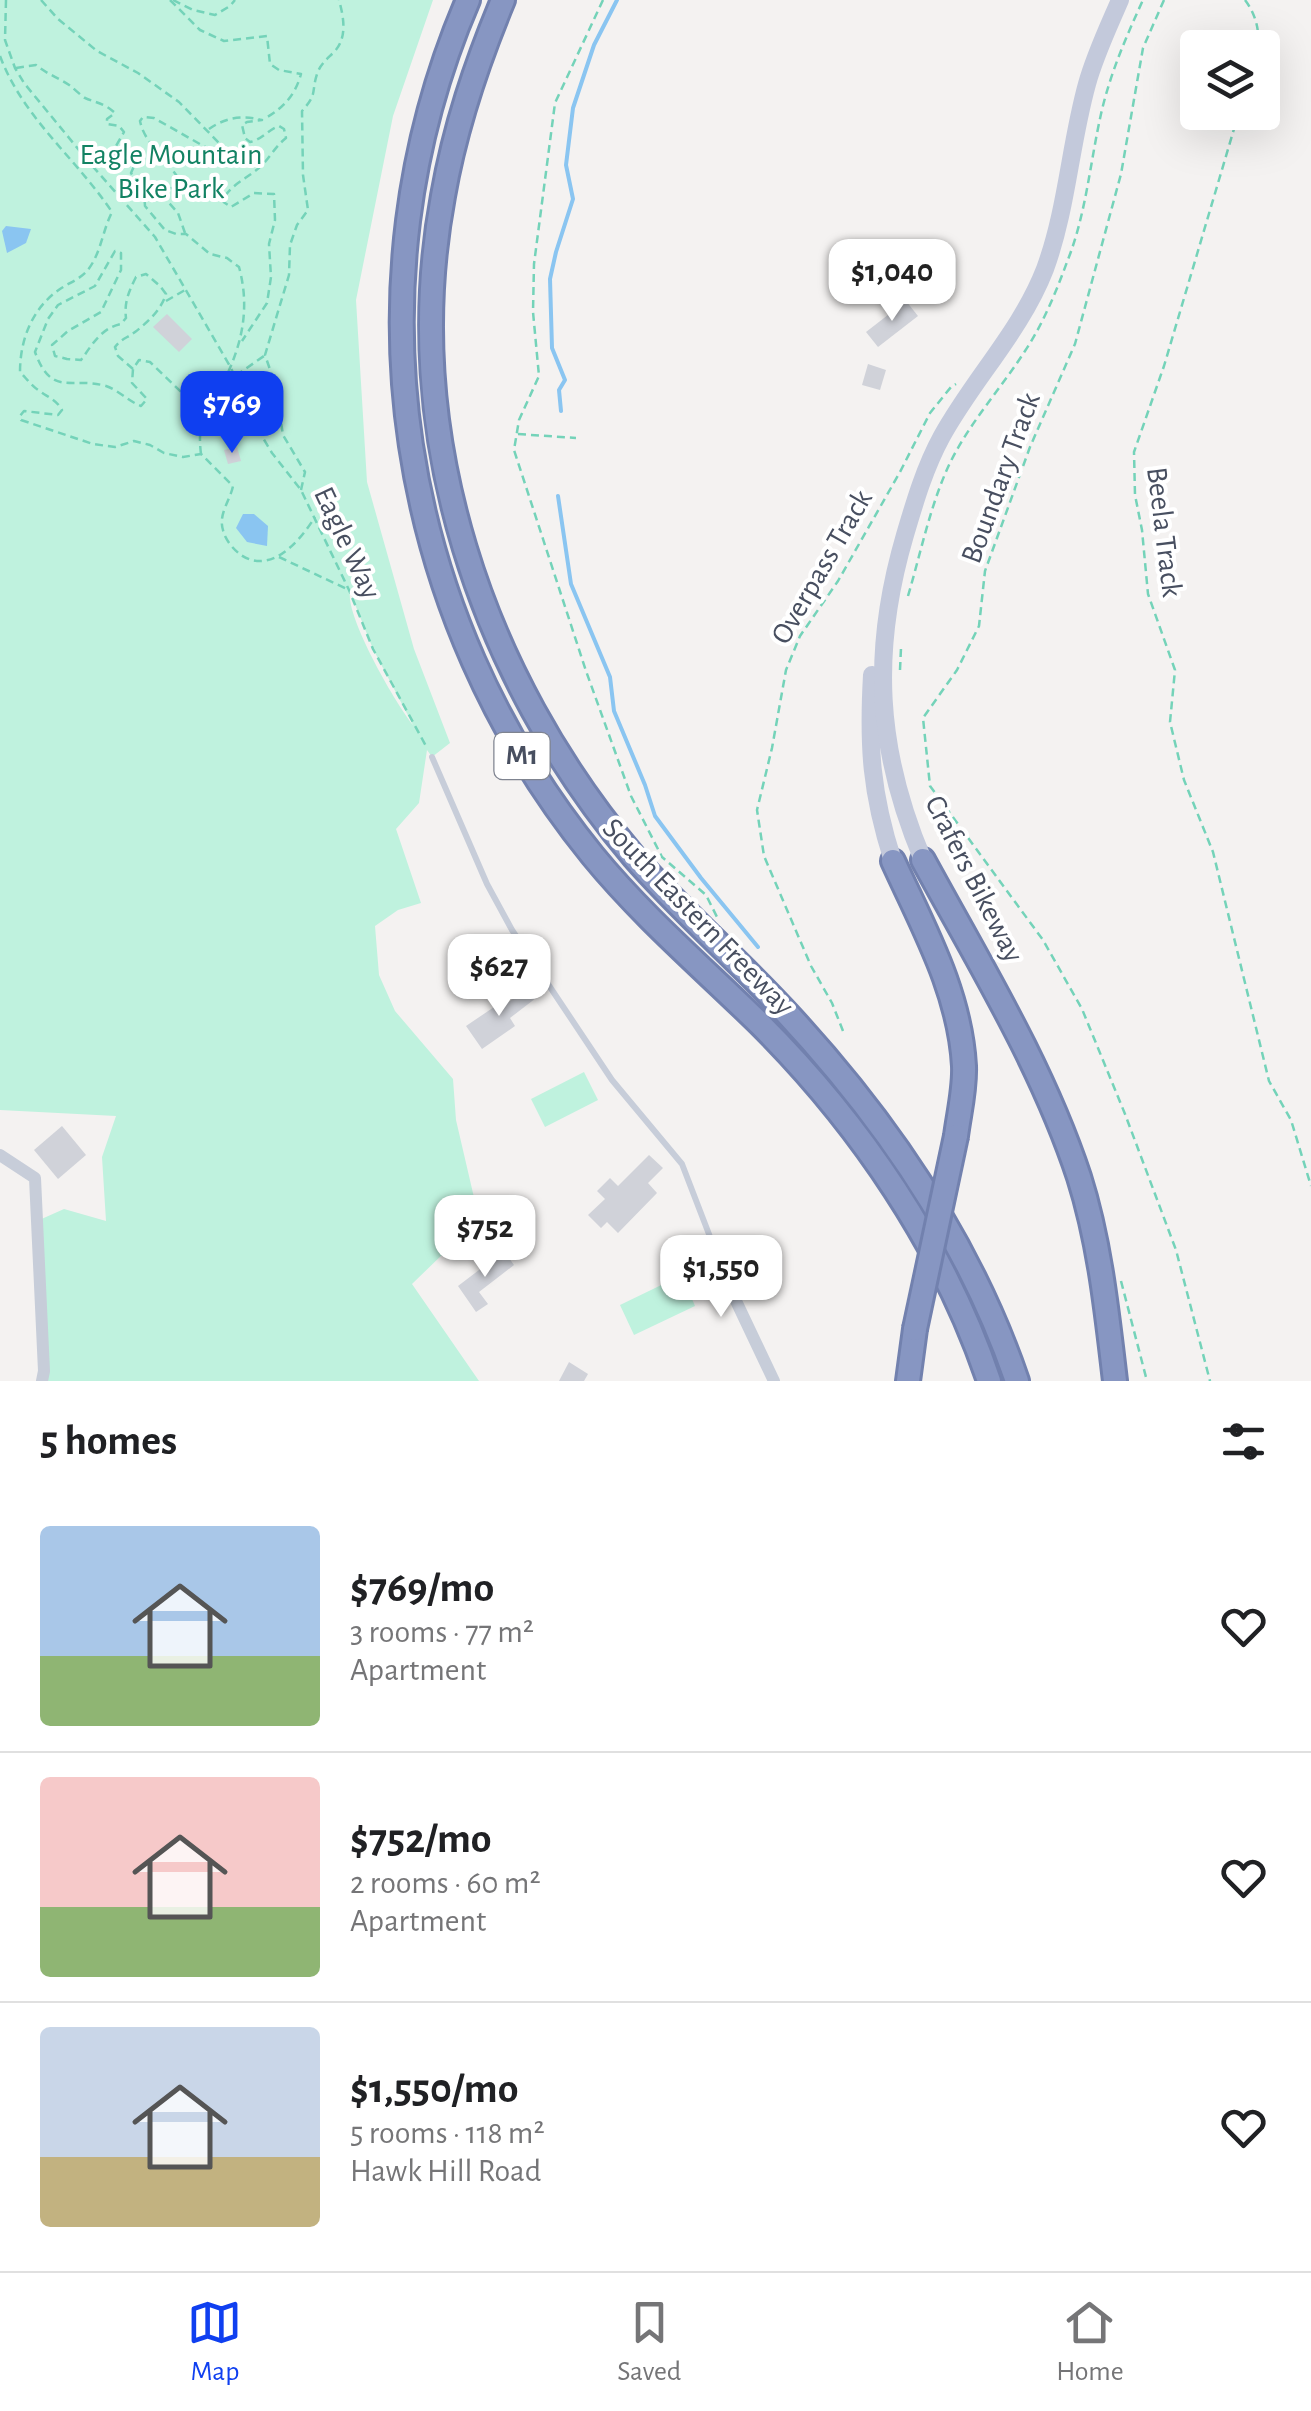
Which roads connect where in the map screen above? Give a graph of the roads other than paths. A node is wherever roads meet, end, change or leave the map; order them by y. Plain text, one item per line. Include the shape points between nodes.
1 (468, 0) edge
2 (503, 0) edge
3 (1117, 0) edge
4 (432, 758) road end
5 (922, 860) joint
6 (893, 862) joint
7 (0, 1154) edge
8 (713, 1244) joint
9 (42, 1381) edge
10 (774, 1381) edge
11 (908, 1381) edge
12 (990, 1381) edge
13 (1016, 1381) edge
14 (1115, 1381) edge

1 - 12 highway, South Eastern Freeway / M1 via 430,111 402,273 401,344 416,484 455,618 516,746 584,845 809,1076 892,1186 932,1252
2 - 13 highway, South Eastern Freeway / M1 via 456,132 433,274 437,415 466,553 488,619 551,744 591,804 683,910 828,1058 911,1168 950,1230
3 - 5 main road via 1087,84 1045,268 1014,330 933,454 895,570 882,693 893,776
3 - 6 main road via 1081,80 1037,271 926,449 882,593 869,730 873,782
4 - 8 lane via 512,930 612,1080 682,1164
5 - 14 highway via 1019,1037 1074,1164 1094,1236
6 - 11 highway, bridge via 951,994 964,1070
7 - 9 street via 35,1178
8 - 10 street

